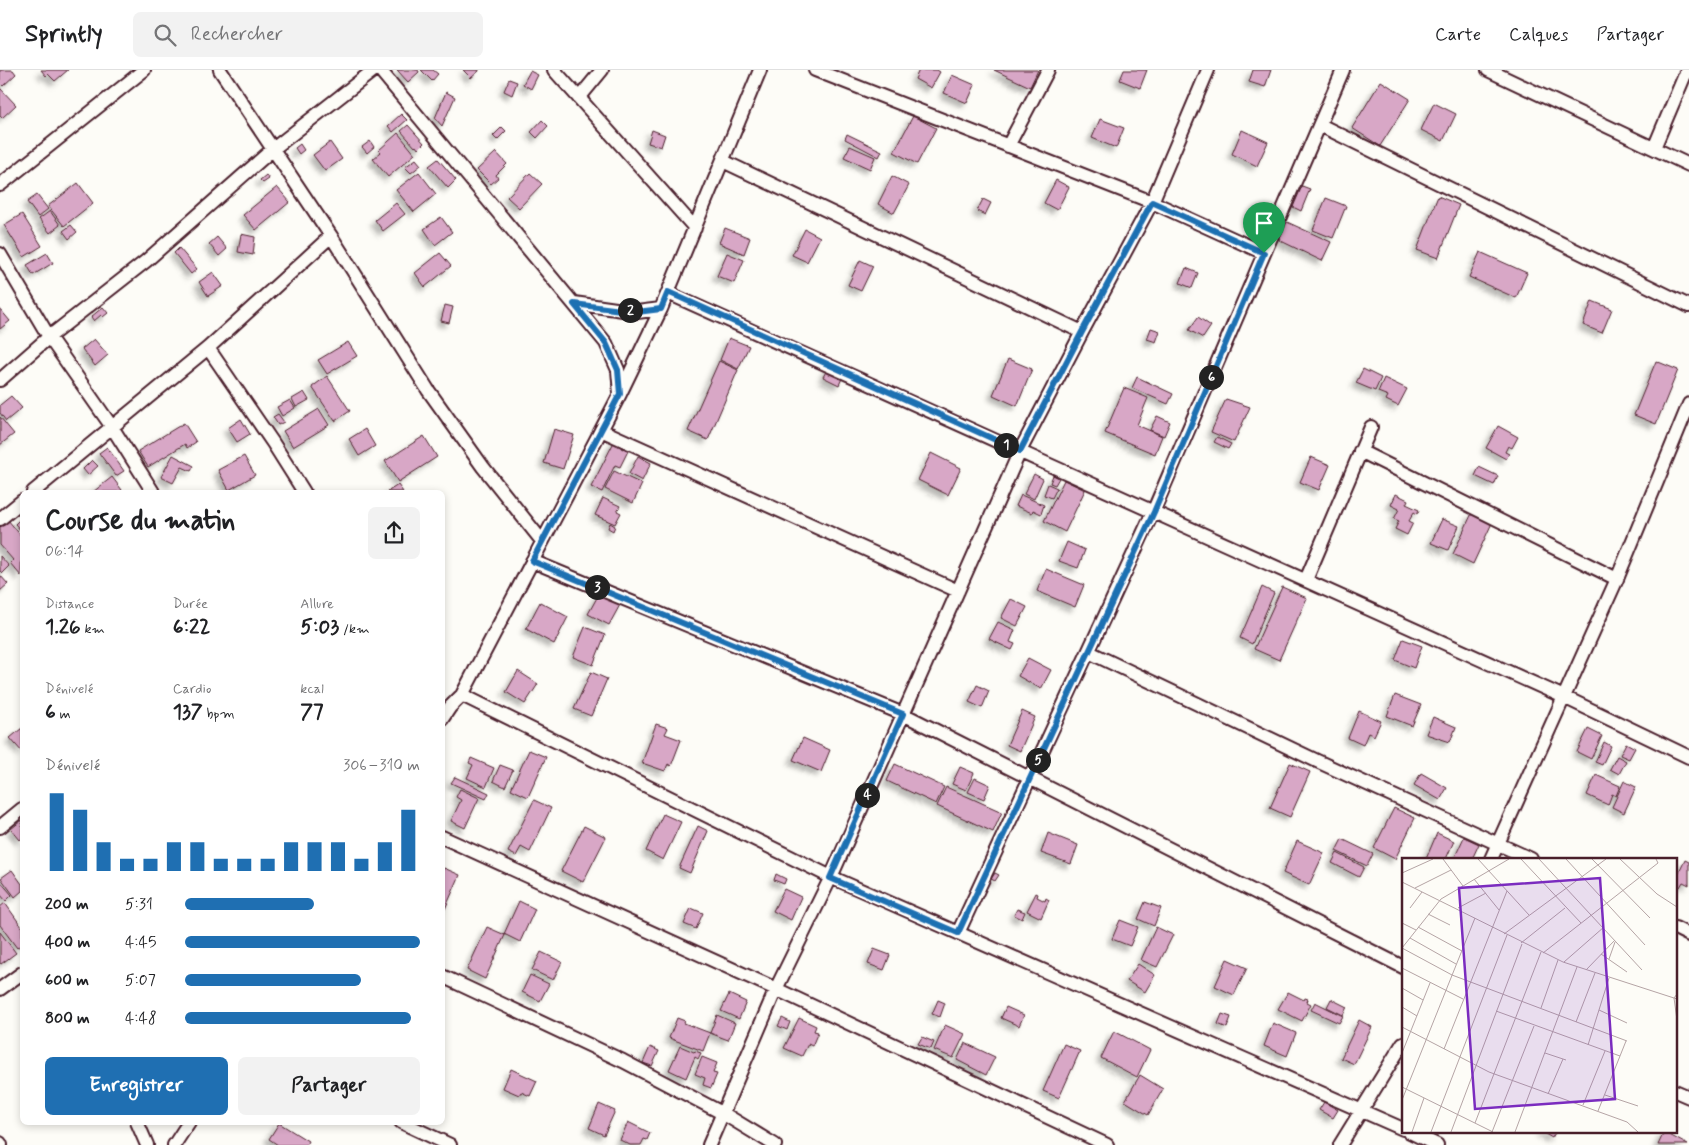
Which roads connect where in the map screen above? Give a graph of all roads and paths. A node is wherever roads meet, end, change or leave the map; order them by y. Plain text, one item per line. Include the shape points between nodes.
1 (144, 70) edge
2 (220, 70) edge
3 (374, 70) edge
4 (380, 70) edge
5 (554, 70) edge
6 (602, 70) edge
7 (760, 70) edge
8 (815, 70) edge
9 (1048, 70) edge
10 (1208, 70) edge
11 (1343, 70) edge
12 (1488, 70) edge
13 (1687, 70) edge
14 (579, 98) junction
15 (1320, 125) junction
16 (1008, 146) junction
17 (1654, 148) junction
18 (273, 149) junction
19 (722, 161) junction
20 (1689, 165) edge
21 (0, 185) edge
22 (1152, 202) junction
23 (695, 228) junction
24 (331, 236) junction
25 (1264, 253) junction
26 (0, 254) edge
27 (668, 292) junction
28 (574, 304) junction
29 (1689, 306) edge
30 (661, 309) junction
31 (1082, 332) junction
32 (49, 337) junction
33 (208, 348) junction
34 (0, 380) edge
35 (620, 394) junction
36 (1689, 404) edge
37 (112, 427) junction
38 (1371, 427) dead end
39 (600, 430) junction
40 (1020, 451) junction
41 (1360, 451) junction
42 (35, 490) edge
43 (152, 490) edge
44 (303, 490) edge
45 (20, 503) edge
46 (1154, 512) junction
47 (0, 519) edge
48 (542, 541) junction
49 (532, 561) junction
50 (1617, 579) junction
51 (1306, 580) junction
52 (958, 591) junction
53 (1089, 652) junction
54 (462, 695) junction
55 (1564, 697) junction
56 (445, 701) edge
57 (450, 708) junction
58 (903, 714) junction
59 (445, 715) edge
60 (1689, 757) edge
61 (1030, 778) junction
62 (20, 811) edge
63 (0, 827) edge
64 (445, 838) edge
65 (1498, 843) junction
66 (1491, 858) edge
67 (1529, 858) edge
68 (830, 878) junction
69 (1676, 928) edge
70 (958, 933) junction
71 (1689, 935) edge
72 (1402, 966) edge
73 (20, 974) edge
74 (445, 977) edge
75 (0, 989) edge
76 (776, 989) junction
77 (1402, 1045) edge
78 (1676, 1091) edge
79 (1689, 1097) edge
80 (1362, 1110) junction
81 (724, 1114) junction
82 (138, 1125) edge
83 (187, 1125) edge
84 (407, 1125) edge
85 (1402, 1129) edge
86 (1410, 1132) edge
87 (147, 1145) edge
88 (174, 1145) edge
89 (450, 1145) edge
90 (709, 1145) edge
91 (775, 1145) edge
92 (1107, 1145) edge
93 (1340, 1145) edge
94 (1437, 1145) edge

1 - 21 street
2 - 18 street
3 - 18 street
4 - 28 street
5 - 14 street
6 - 14 street
7 - 19 street
8 - 16 street
9 - 16 street
10 - 22 street
11 - 15 street
12 - 17 street
13 - 17 street
14 - 23 street
15 - 25 street
15 - 29 street
16 - 22 street
17 - 20 street
18 - 24 street
18 - 32 street via 146,261
19 - 23 street
19 - 31 street
22 - 25 street
22 - 31 street
23 - 27 street
24 - 33 street
24 - 48 street via 428,390
25 - 46 street
26 - 32 street
27 - 30 street
27 - 40 street
28 - 30 street via 637,312
28 - 35 street via 606,343 618,370
30 - 35 street
31 - 40 street
32 - 34 street
32 - 37 street
33 - 37 street
33 - 44 street
35 - 39 street
36 - 50 street
37 - 42 street
37 - 43 street
38 - 41 street
39 - 48 street
39 - 52 street
40 - 46 street
40 - 52 street
41 - 50 street
41 - 51 street
45 - 47 street
46 - 51 street
46 - 53 street
48 - 49 street
49 - 54 street
49 - 58 street
50 - 55 street
51 - 55 street
52 - 58 street
53 - 61 street
53 - 65 street
54 - 57 street
54 - 68 street
55 - 60 street
55 - 65 street
56 - 57 street
57 - 59 street
58 - 61 street
58 - 68 street
61 - 70 street
61 - 72 street
62 - 63 street
64 - 76 street
65 - 66 street
65 - 67 street
68 - 70 street
68 - 76 street
69 - 71 street
70 - 80 street
73 - 75 street
74 - 81 street via 622,1061
76 - 81 street
76 - 92 street
77 - 80 street
78 - 79 street
80 - 85 street
80 - 93 street
81 - 90 street
81 - 91 street
82 - 87 street
83 - 88 street
84 - 89 street
86 - 94 street

